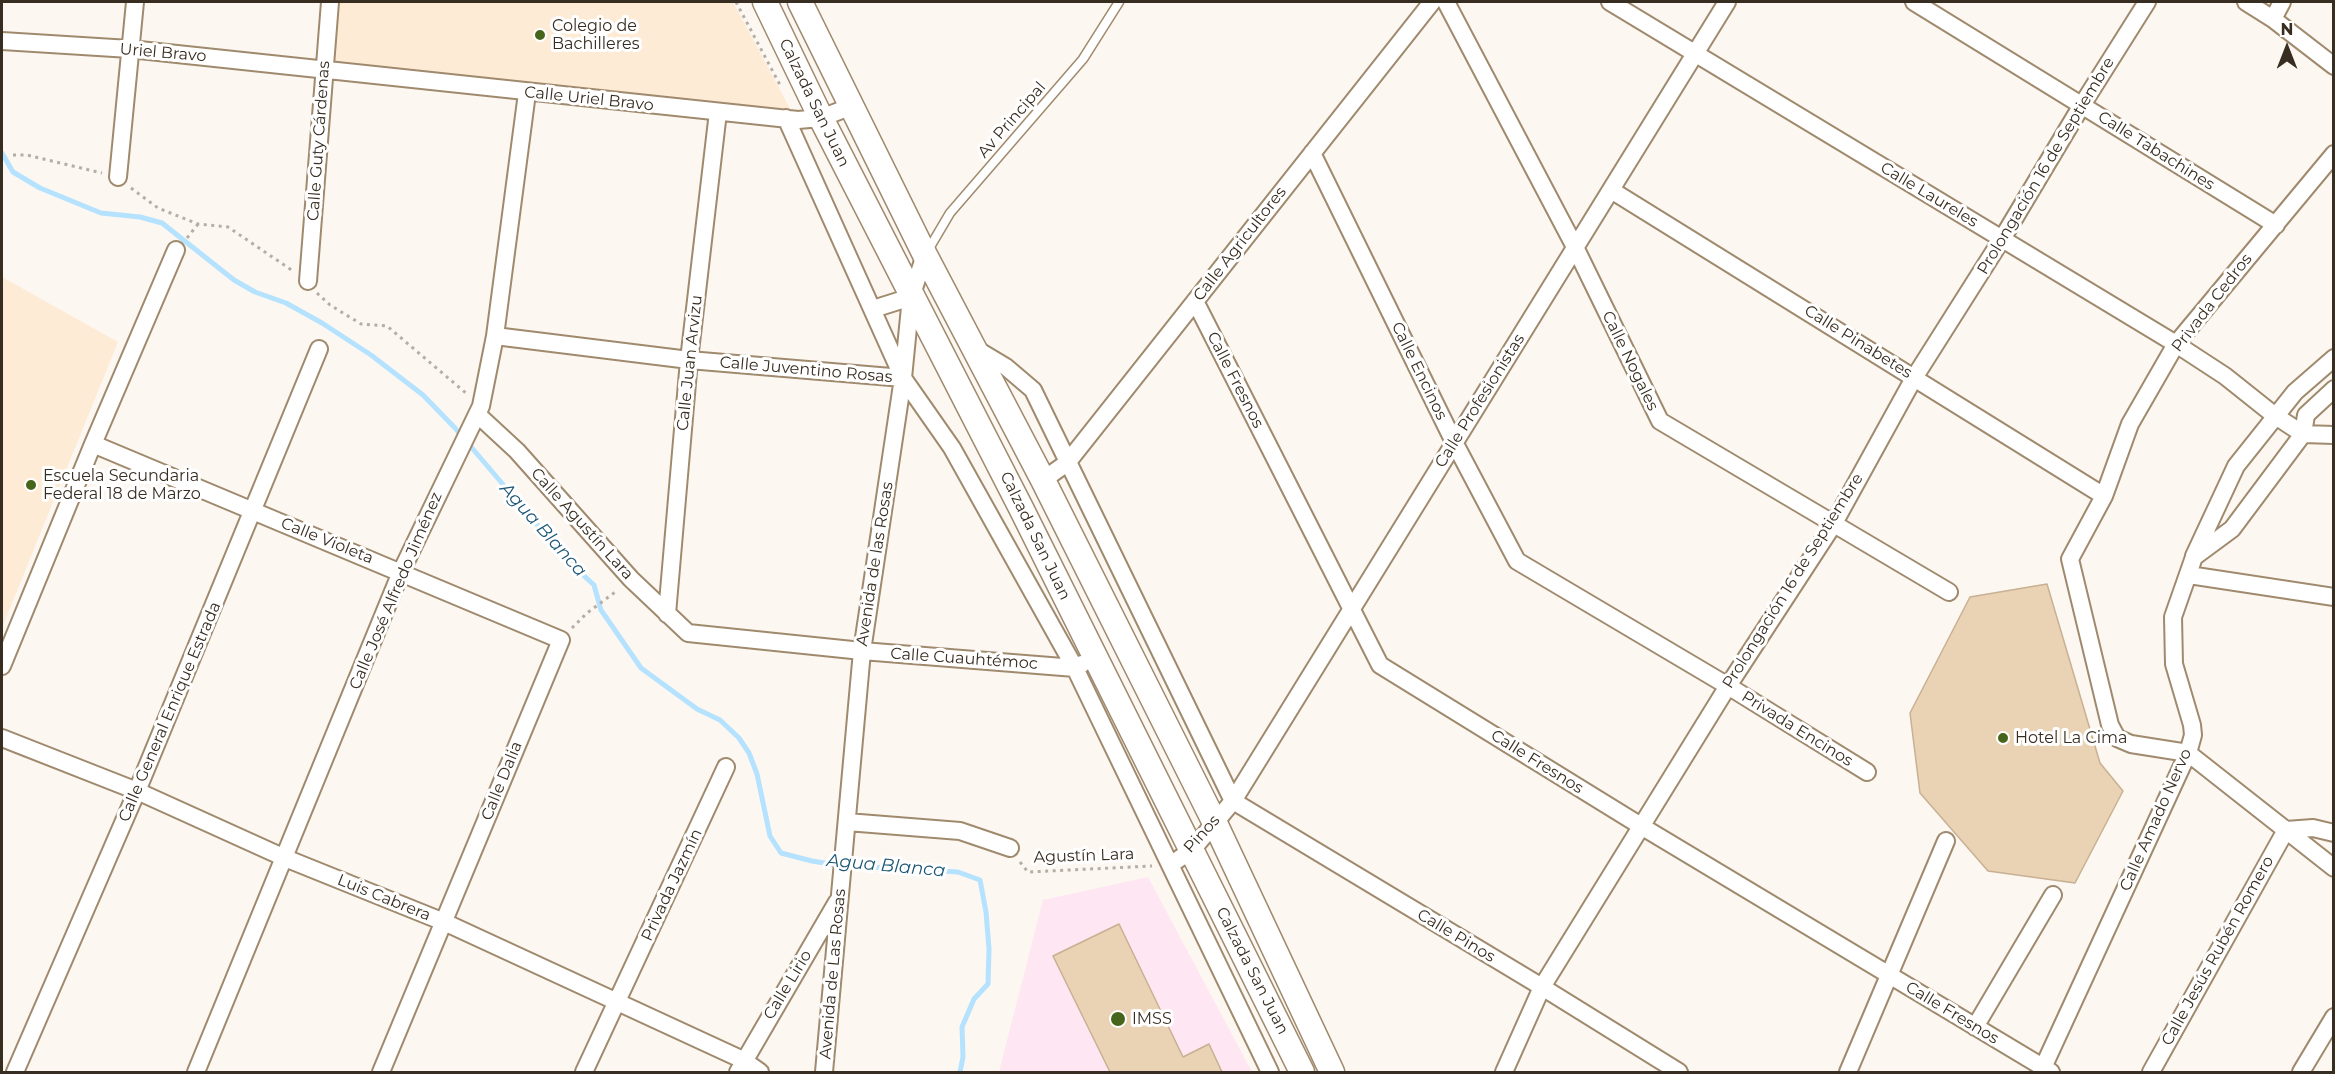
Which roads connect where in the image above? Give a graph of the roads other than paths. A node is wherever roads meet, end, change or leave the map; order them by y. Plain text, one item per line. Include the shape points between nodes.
1 (135, 2) edge
2 (330, 2) edge
3 (765, 2) edge
4 (800, 2) edge
5 (1119, 2) edge
6 (1432, 2) edge
7 (1446, 2) edge
8 (1610, 2) edge
9 (1727, 2) edge
10 (1914, 2) edge
11 (2147, 2) edge
12 (2246, 2) edge
13 (2282, 2) edge
14 (1932, 6) edge
15 (2273, 18) junction
16 (2, 41) edge
17 (130, 49) junction
18 (1695, 54) junction
19 (2334, 66) edge
20 (324, 69) junction
21 (527, 93) junction
22 (2082, 105) junction
23 (852, 106) junction
24 (718, 112) junction
25 (786, 118) junction
26 (821, 118) junction
27 (1312, 153) junction
28 (2334, 154) edge
29 (117, 177) road end
30 (1611, 190) junction
31 (2276, 225) junction
32 (2002, 239) junction
33 (1575, 247) junction
34 (176, 250) dead end
35 (925, 255) junction
36 (308, 281) road end
37 (911, 297) junction
38 (1195, 301) junction
39 (873, 309) junction
40 (495, 336) junction
41 (2176, 344) junction
42 (319, 349) dead end
43 (974, 349) junction
44 (2334, 358) edge
45 (689, 360) junction
46 (903, 378) junction
47 (1914, 378) junction
48 (2334, 389) edge
49 (476, 415) junction
50 (2274, 415) junction
51 (2303, 434) junction
52 (2334, 435) edge
53 (1454, 442) junction
54 (93, 444) junction
55 (1067, 462) junction
56 (1043, 480) junction
57 (2104, 496) junction
58 (253, 511) junction
59 (1833, 525) junction
60 (2194, 556) junction
61 (401, 572) junction
62 (2189, 575) junction
63 (1949, 592) dead end
64 (2334, 597) edge
65 (1350, 610) junction
66 (667, 614) junction
67 (688, 633) joint
68 (561, 640) joint
69 (862, 651) junction
70 (1085, 663) junction
71 (2, 666) edge
72 (1728, 686) junction
73 (2, 738) edge
74 (2188, 753) junction
75 (726, 766) dead end
76 (1867, 772) dead end
77 (137, 791) junction
78 (1233, 801) junction
79 (1214, 821) junction
80 (1641, 826) junction
81 (846, 828) junction
82 (2286, 830) junction
83 (2334, 832) edge
84 (1946, 841) dead end
85 (1010, 848) road end
86 (1192, 850) junction
87 (285, 858) junction
88 (1170, 865) junction
89 (2334, 868) edge
90 (843, 875) joint
91 (2053, 895) dead end
92 (839, 899) junction
93 (444, 922) junction
94 (1889, 974) junction
95 (1542, 987) junction
96 (617, 1003) junction
97 (2334, 1017) edge
98 (1975, 1027) junction
99 (740, 1066) edge
100 (2045, 1071) edge
101 (15, 1072) edge
102 (196, 1072) edge
103 (381, 1072) edge
104 (584, 1072) edge
105 (760, 1072) edge
106 (824, 1072) edge
107 (1270, 1072) edge
108 (1302, 1072) edge
109 (1332, 1072) edge
110 (1504, 1072) edge
111 (1679, 1072) edge
112 (1848, 1072) edge
113 (2151, 1072) edge
114 (2301, 1072) edge

1 - 17 street
2 - 20 street, Calle Guty Cárdenas
3 - 26 main road, Calzada San Juan
4 - 23 main road, Calzada San Juan
5 - 35 lane, Av Principal via 1083,59 950,213
6 - 27 street, Calle Agricultores
7 - 33 street, Calle Nogales
8 - 18 street, Calle Laureles
9 - 18 street, Calle Profesionistas
10 - 14 street, Calle Tabachines
11 - 22 street, Prolongación 16 de Septiembre
12 - 15 street
13 - 15 street
14 - 22 street, Calle Tabachines
15 - 19 street
16 - 17 street, Uriel Bravo
17 - 20 street, Uriel Bravo
17 - 29 street
18 - 30 street, Calle Profesionistas
18 - 32 street, Calle Laureles
20 - 21 street, Calle Uriel Bravo
20 - 36 street, Calle Guty Cárdenas
21 - 24 street, Calle Uriel Bravo
21 - 40 street, Calle José Alfredo Jiménez
22 - 31 street, Calle Tabachines
22 - 32 street, Prolongación 16 de Septiembre
23 - 26 street, Calle Uriel Bravo
23 - 35 main road, Calzada San Juan
24 - 25 street, Calle Uriel Bravo
24 - 45 street, Calle Juan Arvizu
25 - 26 street, Calle Uriel Bravo
25 - 39 street
26 - 37 main road, Calzada San Juan
27 - 38 street, Calle Agricultores
27 - 53 street, Calle Encinos
28 - 31 street, Privada Cedros
30 - 33 street, Calle Profesionistas
30 - 47 street, Calle Pinabetes
31 - 41 street, Privada Cedros
32 - 41 street, Calle Laureles
32 - 47 street, Prolongación 16 de Septiembre
33 - 53 street, Calle Profesionistas
33 - 59 street, Calle Nogales via 1660,421
34 - 54 street
35 - 37 street, Avenida de las Rosas
35 - 43 main road, Calzada San Juan
37 - 39 street
37 - 46 street, Avenida de las Rosas
37 - 70 main road, Calzada San Juan via 1016,498
38 - 55 street, Calle Agricultores
38 - 65 street, Calle Fresnos
39 - 46 street
40 - 45 street, Calle Juventino Rosas
40 - 49 street, Calle José Alfredo Jiménez
41 - 50 street, Calle Laureles
41 - 57 street, Privada Cedros via 2130,424
42 - 58 street, Calle General Enrique Estrada
43 - 55 street via 1033,390
43 - 56 main road, Calzada San Juan
44 - 50 street, Calle Amado Nervo
45 - 46 street, Calle Juventino Rosas
45 - 66 street, Calle Juan Arvizu
46 - 69 street, Avenida de las Rosas
46 - 70 street via 952,448
47 - 57 street, Calle Pinabetes
47 - 59 street, Prolongación 16 de Septiembre
48 - 51 street via 2306,415
49 - 61 street, Calle José Alfredo Jiménez
49 - 66 street, Calle Agustín Lara via 517,451
50 - 51 street, Calle Laureles
50 - 60 street, Calle Amado Nervo via 2236,466
51 - 52 street
51 - 60 street via 2232,529
53 - 65 street, Calle Profesionistas
53 - 72 street, Calle Encinos via 1517,561
54 - 58 street, Calle Violeta
54 - 71 street
55 - 56 street, Calle Agricultores
55 - 78 street
56 - 79 main road, Calzada San Juan
57 - 74 street, Privada Cedros via 2070,559 2110,724 2117,738 2131,744
58 - 61 street, Calle Violeta
58 - 77 street, Calle General Enrique Estrada
59 - 63 street, Calle Nogales
59 - 72 street, Prolongación 16 de Septiembre
60 - 62 street, Calle Amado Nervo
61 - 68 street, Calle Violeta
61 - 87 street, Calle José Alfredo Jiménez
62 - 64 street
62 - 74 street, Calle Amado Nervo via 2173,617 2174,664 2192,725
65 - 78 street, Calle Profesionistas
65 - 80 street, Calle Fresnos via 1380,665
66 - 67 street, Calle Agustín Lara
67 - 69 street, Calle Cuauhtémoc
68 - 93 street, Calle Dalia
69 - 70 street, Calle Cuauhtémoc
69 - 81 street, Avenida de las Rosas
70 - 86 main road, Calzada San Juan
70 - 88 street
72 - 76 street, Privada Encinos
72 - 80 street, Prolongación 16 de Septiembre
73 - 77 street, Luis Cabrera
74 - 82 street
74 - 100 street, Calle Amado Nervo
75 - 96 street, Privada Jazmín
77 - 87 street, Luis Cabrera
77 - 101 street, Calle General Enrique Estrada
78 - 79 street, Pinos
78 - 95 street, Calle Pinos
79 - 86 street, Pinos
79 - 109 main road, Calzada San Juan
80 - 94 street, Calle Fresnos
80 - 95 street, Prolongación 16 de Septiembre
81 - 85 street via 960,831
81 - 90 street, Avenida de las Rosas
82 - 83 street via 2313,828
82 - 89 street
82 - 113 street, Calle Jesús Rubén Romero
84 - 94 street
86 - 88 street, Pinos
86 - 108 main road, Calzada San Juan
87 - 93 street, Luis Cabrera
87 - 102 street, Calle José Alfredo Jiménez
88 - 107 street
90 - 92 street, Avenida de Las Rosas
91 - 98 street
92 - 99 street, Calle Lirio
92 - 106 street, Avenida de Las Rosas
93 - 96 street, Luis Cabrera
93 - 103 street, Calle Dalia
94 - 98 street, Calle Fresnos
94 - 112 street
95 - 110 street, Prolongación 16 de Septiembre
95 - 111 street, Calle Pinos
96 - 99 street, Luis Cabrera
96 - 104 street, Privada Jazmín
97 - 114 street
98 - 100 street, Calle Fresnos
99 - 105 street, Luis Cabrera

